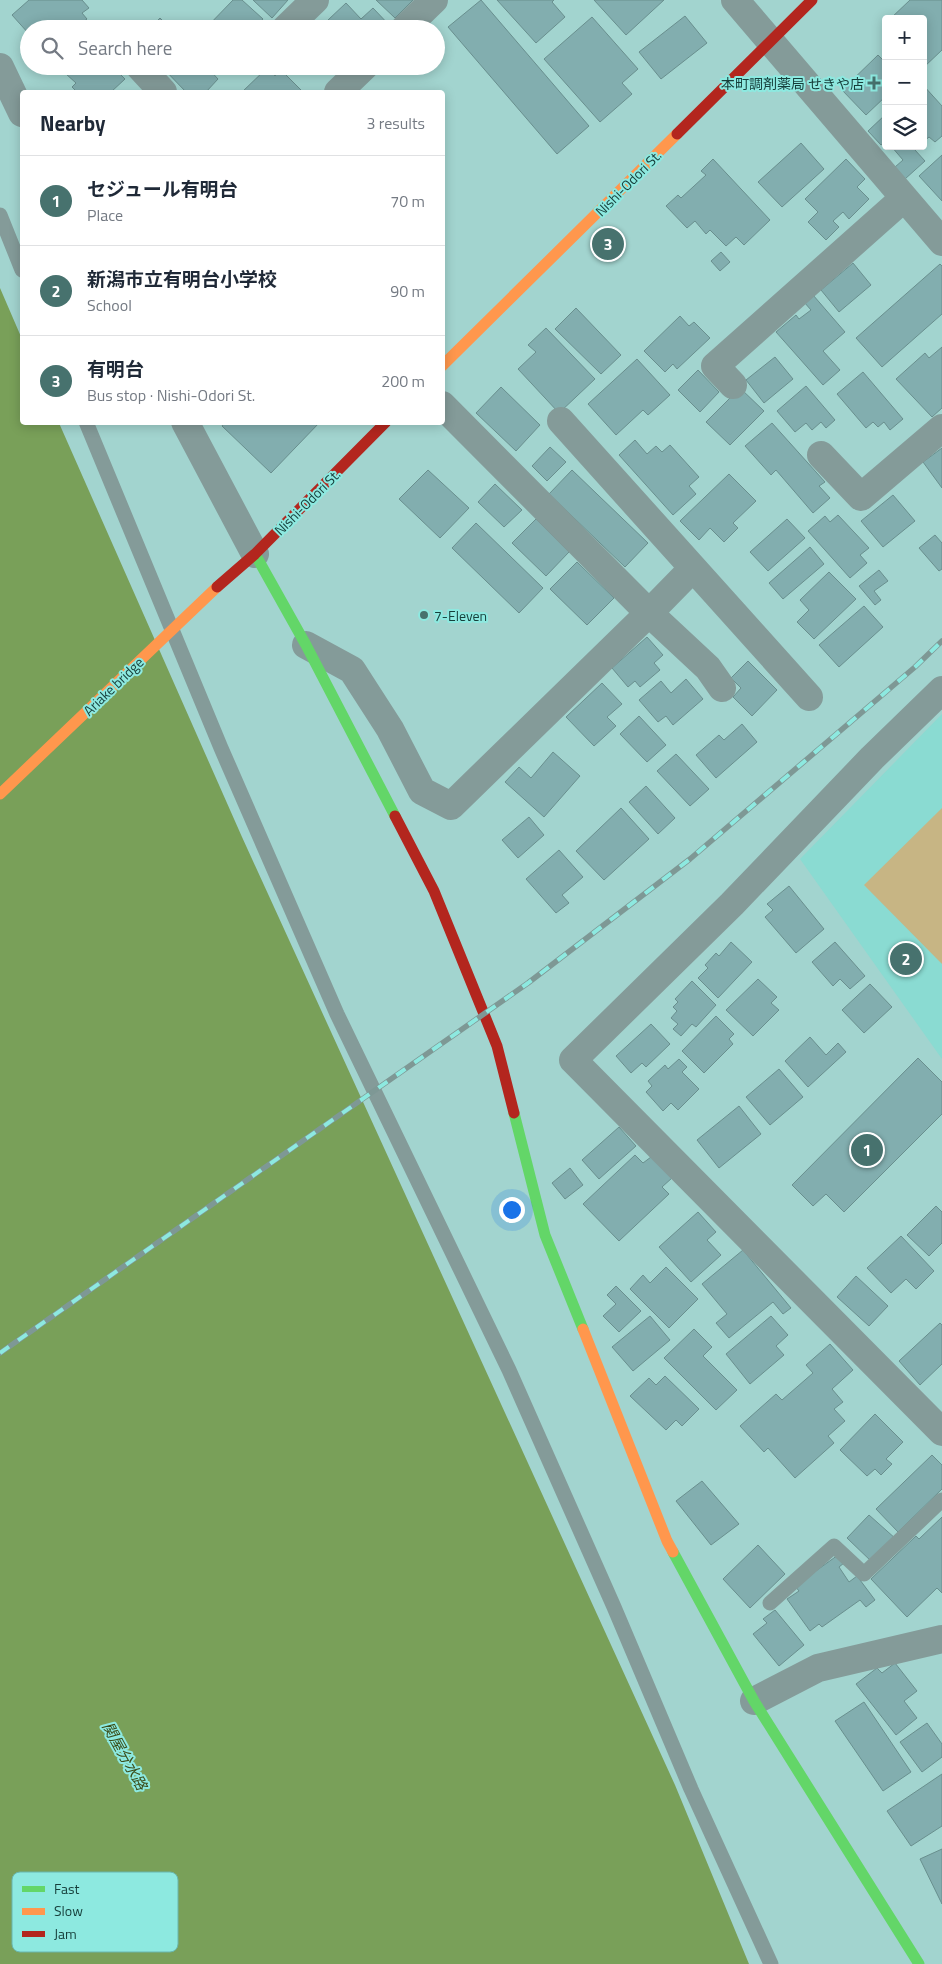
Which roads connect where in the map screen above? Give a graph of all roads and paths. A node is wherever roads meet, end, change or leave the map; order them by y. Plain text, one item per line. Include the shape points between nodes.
1 (315, 0) edge
2 (434, 0) edge
3 (735, 0) edge
4 (812, 0) edge
5 (294, 20) edge
6 (413, 20) edge
7 (771, 42) junction
8 (147, 75) edge
9 (356, 75) edge
10 (3, 78) edge
11 (161, 90) edge
12 (340, 90) edge
13 (20, 109) edge
14 (904, 198) junction
15 (0, 215) edge
16 (942, 242) edge
17 (20, 265) edge
18 (445, 363) edge
19 (732, 385) dead end
20 (445, 408) edge
21 (561, 421) dead end
22 (87, 425) edge
23 (188, 425) edge
24 (383, 425) edge
25 (942, 428) edge
26 (821, 455) dead end
27 (255, 554) junction
28 (693, 568) junction
29 (226, 578) joint
30 (649, 612) junction
31 (306, 645) junction
32 (722, 688) dead end
33 (942, 690) edge
34 (810, 697) dead end
35 (0, 794) edge
36 (942, 1432) edge
37 (942, 1500) edge
38 (770, 1602) dead end
39 (942, 1638) edge
40 (754, 1701) junction
41 (771, 1964) edge
42 (919, 1964) edge

1 - 5 street
2 - 6 street
3 - 7 street
4 - 7 street, Nishi-Odori St.
7 - 14 street
7 - 18 street, Nishi-Odori St.
8 - 11 street
9 - 12 street
10 - 13 street
14 - 16 street
14 - 19 street via 715,366
15 - 17 lane
20 - 30 street
21 - 28 street
22 - 41 lane via 221,748 337,1014 508,1370
23 - 27 street
24 - 27 street, Nishi-Odori St.
25 - 26 street via 861,497
27 - 29 street, Nishi-Odori St.
27 - 31 street
28 - 30 street
28 - 34 street
29 - 35 street, Ariake bridge
30 - 31 street via 451,806 422,791 390,729 352,670
30 - 32 street via 708,668
31 - 40 street via 434,891 497,1046 545,1235 667,1541
33 - 36 street via 573,1060
37 - 38 lane via 864,1574 834,1546
39 - 40 street via 818,1668
40 - 42 street

